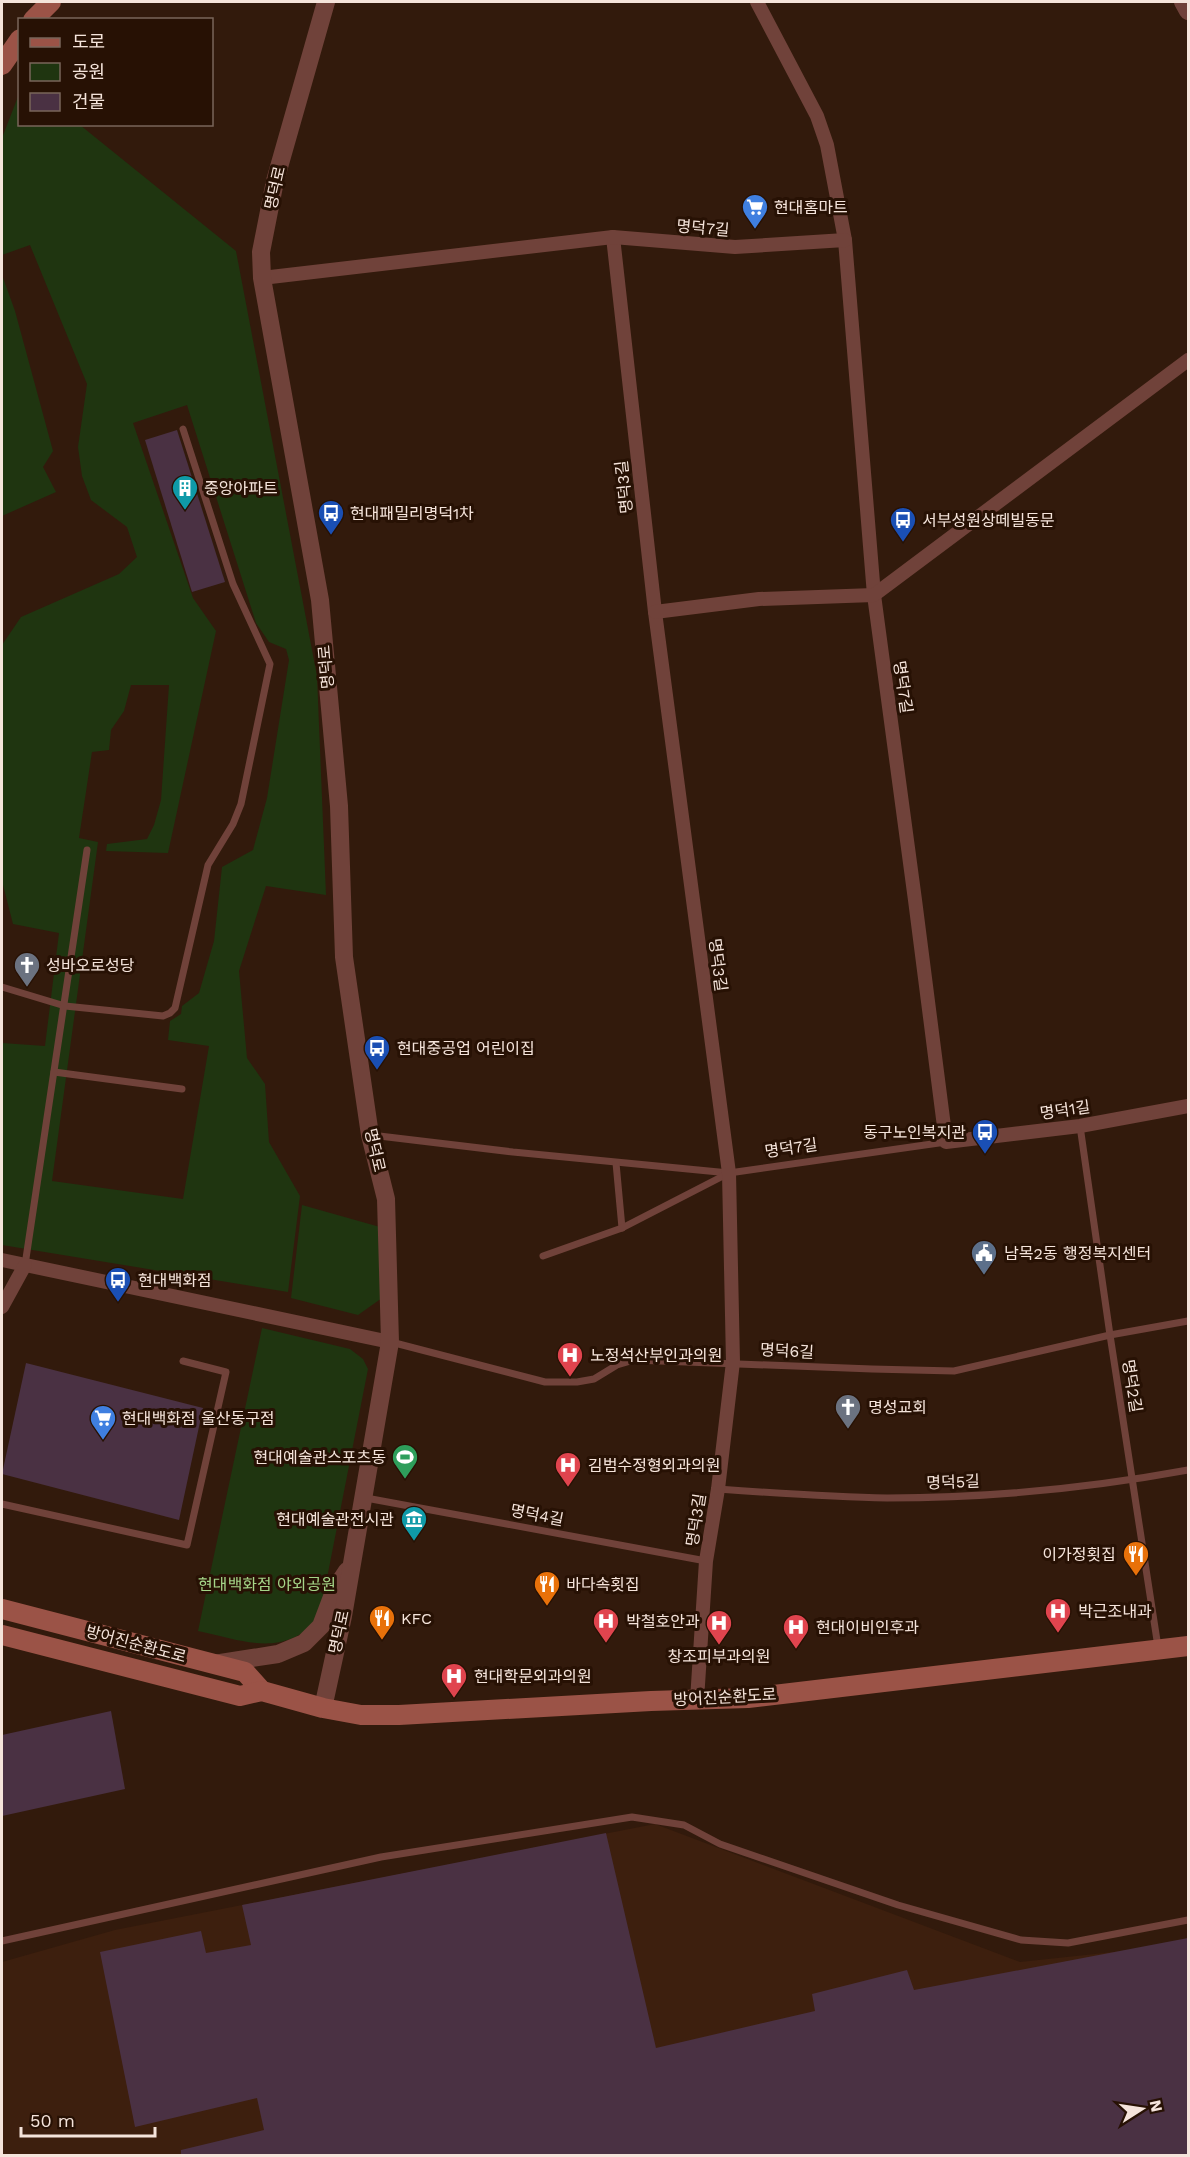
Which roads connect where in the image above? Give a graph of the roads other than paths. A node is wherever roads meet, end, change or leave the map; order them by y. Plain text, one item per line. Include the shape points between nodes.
1 (51, 2) edge
2 (326, 2) edge
3 (757, 2) edge
4 (1183, 2) edge
5 (1188, 11) edge
6 (35, 18) edge
7 (18, 42) edge
8 (2, 65) edge
9 (613, 237) junction
10 (845, 240) junction
11 (261, 278) junction
12 (1188, 360) edge
13 (183, 429) dead end
14 (874, 595) junction
15 (655, 612) junction
16 (87, 850) dead end
17 (2, 987) edge
18 (65, 1006) junction
19 (54, 1072) junction
20 (182, 1089) dead end
21 (1188, 1106) edge
22 (1080, 1126) junction
23 (370, 1135) junction
24 (946, 1142) junction
25 (616, 1163) junction
26 (729, 1173) junction
27 (622, 1228) junction
28 (543, 1256) dead end
29 (2, 1260) edge
30 (25, 1265) junction
31 (2, 1307) edge
32 (1188, 1324) edge
33 (1110, 1335) junction
34 (390, 1342) junction
35 (183, 1361) dead end
36 (733, 1362) junction
37 (1188, 1470) edge
38 (1134, 1480) junction
39 (718, 1488) junction
40 (363, 1497) junction
41 (2, 1504) edge
42 (706, 1561) junction
43 (352, 1565) junction
44 (2, 1609) edge
45 (2, 1635) edge
46 (1188, 1646) edge
47 (1159, 1649) junction
48 (214, 1664) junction
49 (262, 1691) junction
50 (697, 1700) junction
51 (323, 1708) junction
52 (1188, 1920) edge
53 (2, 1941) edge

1 - 6 main road
2 - 11 street, 명덕로 via 275,182 261,252
3 - 10 street via 817,116 827,145
4 - 5 street
7 - 8 main road
9 - 10 street, 명덕7길 via 735,247
9 - 11 street, 명덕7길
9 - 15 street, 명덕3길
10 - 14 street, 명덕7길
11 - 23 street, 명덕로 via 320,600 339,806 344,957
12 - 14 street
13 - 18 lane via 232,584 270,664 241,804 208,865 175,1008 164,1016
14 - 15 street via 759,599
14 - 24 street, 명덕7길
15 - 26 street, 명덕3길
16 - 18 lane
17 - 18 lane
18 - 19 lane
19 - 20 lane
19 - 30 lane
21 - 22 street, 명덕1길
22 - 24 street, 명덕1길
22 - 33 lane, 명덕2길
23 - 25 lane, 명덕7길
23 - 34 street, 명덕로 via 386,1199
24 - 26 lane, 명덕7길
25 - 26 lane, 명덕7길
25 - 27 lane
26 - 27 lane
26 - 36 street, 명덕3길
27 - 28 lane
29 - 30 street
30 - 31 street
30 - 34 street
32 - 33 lane, 명덕6길
33 - 36 lane, 명덕6길 via 954,1371
33 - 38 lane, 명덕2길
34 - 36 lane, 명덕6길 via 545,1383 594,1379 634,1360
34 - 40 street, 명덕로
35 - 41 lane via 226,1372 187,1545
36 - 39 street, 명덕3길
37 - 38 lane, 명덕5길
38 - 39 lane, 명덕5길 via 1007,1493 889,1498
38 - 47 lane, 명덕2길
39 - 42 street, 명덕3길
40 - 42 lane, 명덕4길
40 - 43 street, 명덕로
42 - 50 street, 명덕3길
43 - 48 street via 335,1589 321,1626 304,1643 278,1654
43 - 51 street, 명덕로
44 - 48 main road, 방어진순환도로
45 - 49 main road, 방어진순환도로 via 240,1696
46 - 47 main road, 방어진순환도로
47 - 50 main road, 방어진순환도로 via 748,1698
48 - 49 main road, 방어진순환도로 via 245,1672
49 - 51 main road, 방어진순환도로
50 - 51 main road, 방어진순환도로 via 399,1715 361,1715
52 - 53 lane via 1068,1943 1021,1940 898,1905 720,1844 684,1825 632,1817 381,1857

